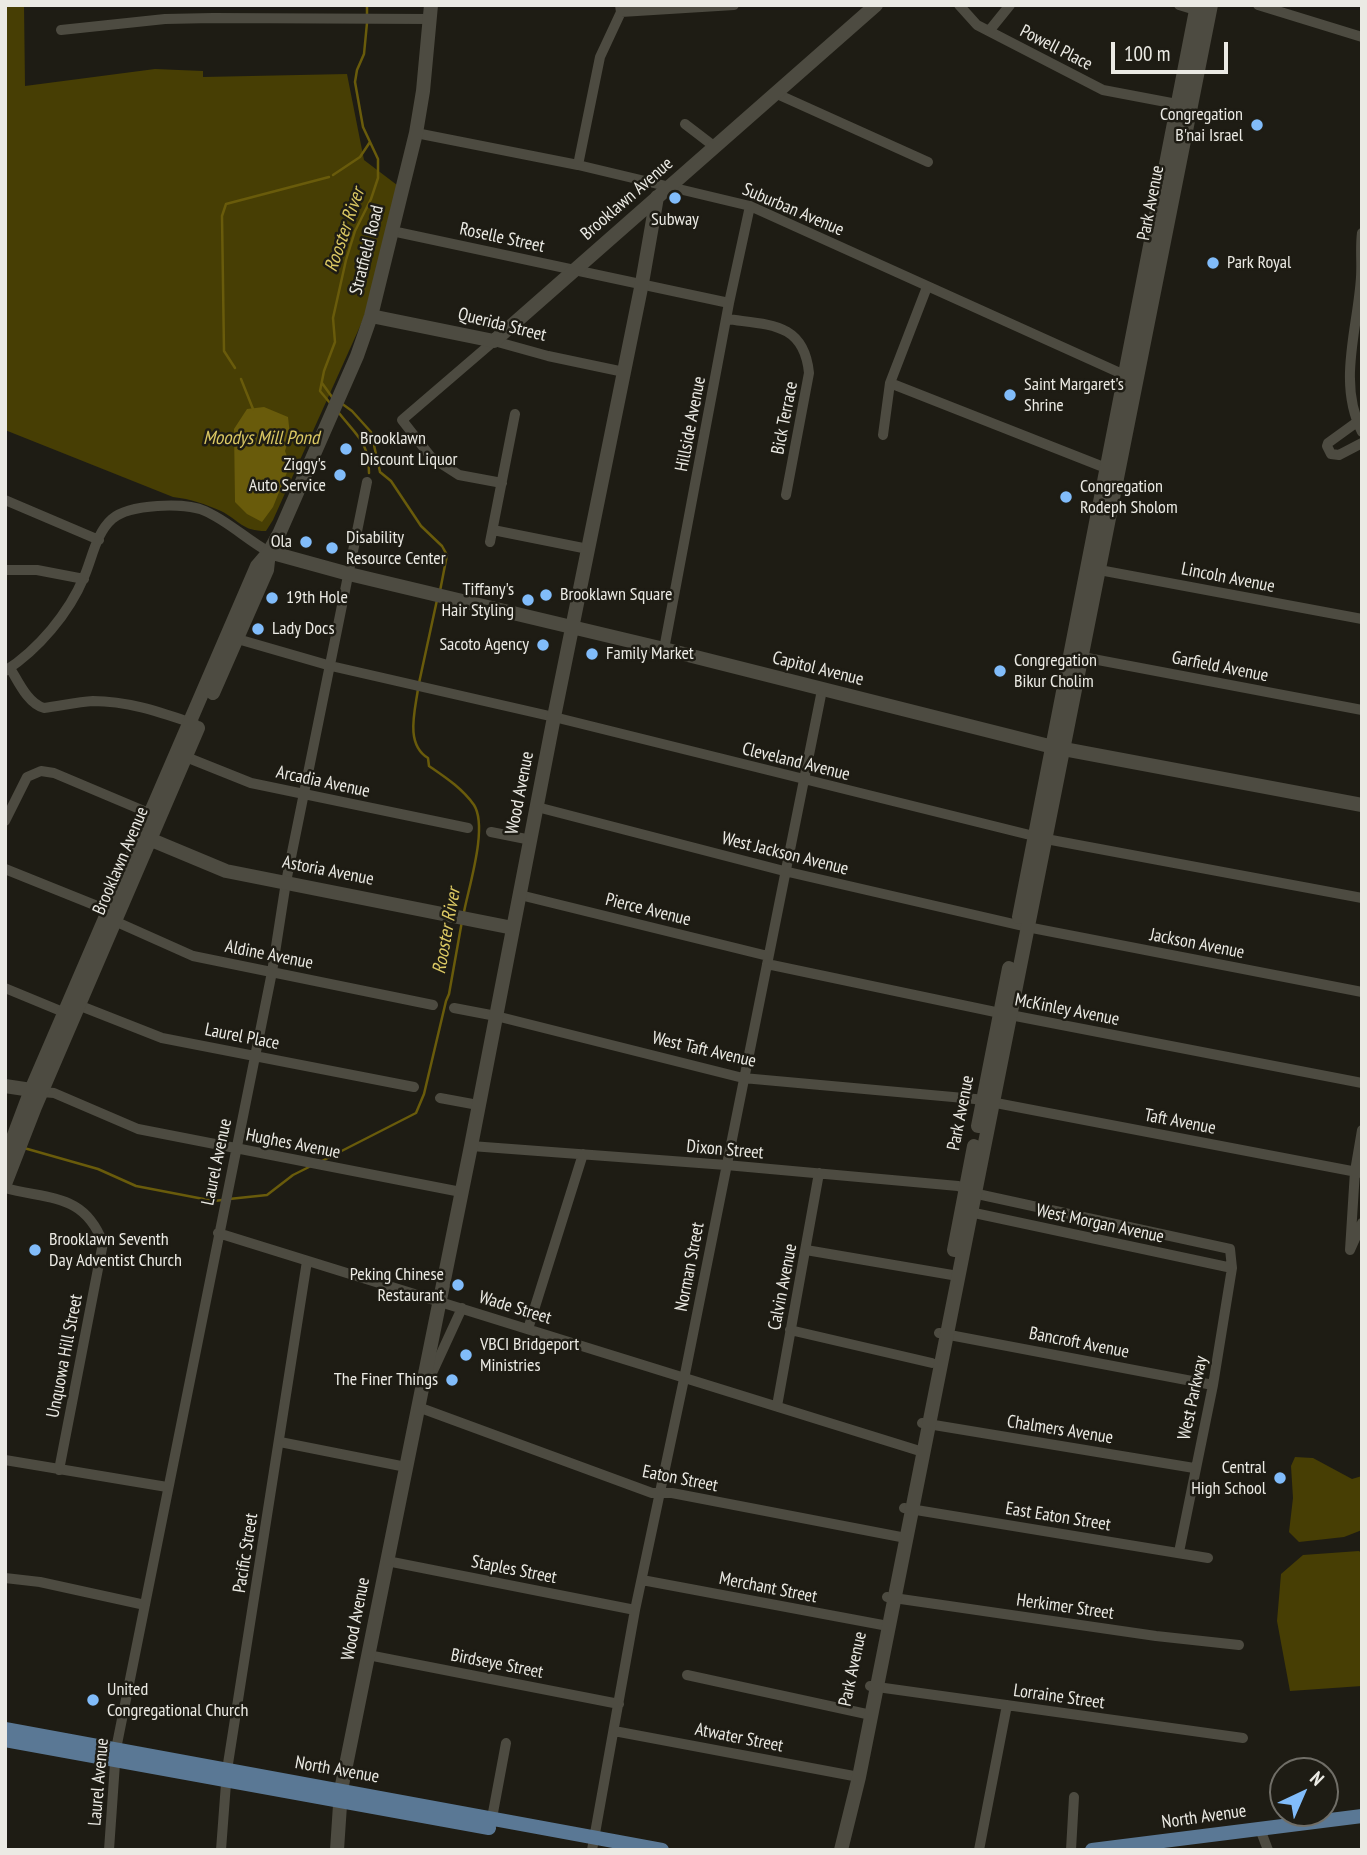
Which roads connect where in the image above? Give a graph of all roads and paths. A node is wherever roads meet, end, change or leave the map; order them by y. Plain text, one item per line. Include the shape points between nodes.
1 (213, 5) edge
2 (734, 5) edge
3 (876, 5) edge
4 (959, 5) edge
5 (1010, 5) edge
6 (1179, 5) edge
7 (1265, 6) edge
8 (620, 9) edge
9 (1203, 9) edge
10 (430, 12) edge
11 (213, 18) junction
12 (61, 30) dead end
13 (989, 31) junction
14 (1362, 37) edge
15 (777, 94) junction
16 (1184, 105) junction
17 (685, 124) dead end
18 (416, 133) junction
19 (715, 147) junction
20 (928, 162) dead end
21 (578, 165) junction
22 (670, 187) junction
23 (657, 197) junction
24 (750, 206) junction
25 (392, 231) junction
26 (1362, 233) edge
27 (576, 269) junction
28 (642, 283) junction
29 (927, 287) junction
30 (729, 303) junction
31 (371, 316) junction
32 (727, 319) junction
33 (494, 341) junction
34 (624, 372) junction
35 (1131, 378) junction
36 (890, 383) junction
37 (516, 414) dead end
38 (331, 415) joint
39 (1357, 422) junction
40 (1362, 432) edge
41 (883, 435) dead end
42 (1362, 443) edge
43 (1113, 471) junction
44 (367, 482) dead end
45 (502, 483) junction
46 (786, 495) dead end
47 (5, 500) edge
48 (493, 530) junction
49 (99, 540) junction
50 (490, 542) dead end
51 (588, 549) junction
52 (269, 552) junction
53 (1094, 569) junction
54 (5, 570) edge
55 (349, 574) junction
56 (83, 579) junction
57 (1362, 619) edge
58 (573, 628) junction
59 (232, 637) junction
60 (664, 649) junction
61 (1077, 656) junction
62 (331, 666) junction
63 (7, 670) edge
64 (822, 690) junction
65 (1362, 710) edge
66 (554, 717) junction
67 (195, 724) junction
68 (1059, 748) junction
69 (181, 755) junction
70 (802, 780) junction
71 (306, 794) junction
72 (1362, 805) edge
73 (537, 807) junction
74 (155, 816) junction
75 (5, 821) edge
76 (468, 828) dead end
77 (491, 832) dead end
78 (145, 838) junction
79 (1040, 838) junction
80 (531, 840) junction
81 (5, 869) edge
82 (784, 871) junction
83 (286, 882) junction
84 (520, 895) junction
85 (1362, 898) edge
86 (112, 916) junction
87 (1022, 926) junction
88 (513, 928) junction
89 (767, 960) junction
90 (272, 972) junction
91 (5, 988) edge
92 (1362, 992) edge
93 (433, 1005) dead end
94 (454, 1008) dead end
95 (72, 1009) junction
96 (1005, 1014) junction
97 (496, 1016) junction
98 (254, 1056) junction
99 (743, 1078) junction
100 (1362, 1083) edge
101 (5, 1086) edge
102 (414, 1087) dead end
103 (37, 1091) junction
104 (440, 1098) dead end
105 (988, 1101) junction
106 (478, 1105) junction
107 (1362, 1130) edge
108 (471, 1146) junction
109 (237, 1149) junction
110 (583, 1154) junction
111 (9, 1159) edge
112 (726, 1165) junction
113 (1358, 1172) edge
114 (819, 1173) junction
115 (5, 1186) edge
116 (970, 1191) junction
117 (461, 1192) junction
118 (966, 1211) junction
119 (1362, 1223) edge
120 (218, 1233) junction
121 (1230, 1249) joint
122 (806, 1250) junction
123 (307, 1261) junction
124 (1232, 1268) junction
125 (953, 1276) junction
126 (438, 1301) junction
127 (462, 1308) junction
128 (528, 1329) junction
129 (790, 1330) junction
130 (943, 1333) junction
131 (932, 1363) junction
132 (684, 1379) junction
133 (1213, 1385) junction
134 (419, 1402) junction
135 (777, 1406) junction
136 (925, 1423) junction
137 (280, 1442) junction
138 (919, 1450) junction
139 (5, 1460) edge
140 (406, 1467) junction
141 (1194, 1468) junction
142 (59, 1470) junction
143 (167, 1487) junction
144 (660, 1493) junction
145 (908, 1509) junction
146 (902, 1538) junction
147 (1179, 1552) junction
148 (1208, 1558) dead end
149 (387, 1561) junction
150 (5, 1577) edge
151 (642, 1580) junction
152 (891, 1598) junction
153 (145, 1605) junction
154 (635, 1610) junction
155 (885, 1626) junction
156 (1239, 1645) dead end
157 (368, 1655) junction
158 (687, 1675) dead end
159 (873, 1687) junction
160 (619, 1704) junction
161 (1007, 1705) junction
162 (868, 1714) junction
163 (5, 1729) edge
164 (614, 1731) junction
165 (1243, 1738) dead end
166 (5, 1740) edge
167 (506, 1743) dead end
168 (115, 1755) junction
169 (227, 1775) junction
170 (856, 1776) junction
171 (340, 1795) junction
172 (1074, 1797) dead end
173 (1362, 1816) edge
174 (492, 1818) junction
175 (1260, 1829) junction
176 (593, 1845) edge
177 (109, 1850) edge
178 (221, 1850) edge
179 (337, 1850) edge
180 (609, 1850) edge
181 (662, 1850) edge
182 (841, 1850) edge
183 (979, 1850) edge
184 (1071, 1850) edge
185 (1092, 1850) edge
186 (1268, 1850) edge

1 - 11 street
2 - 8 street
3 - 15 main road, Brooklawn Avenue
4 - 13 street, Powell Place
5 - 13 street
6 - 9 street
7 - 14 street
8 - 21 street via 600,57
9 - 16 main road, Park Avenue
10 - 11 street via 374,19
10 - 18 main road, Stratfield Road
11 - 12 street
13 - 16 street, Powell Place via 1103,90
15 - 19 main road, Brooklawn Avenue
15 - 20 street
16 - 35 main road, Park Avenue
17 - 19 street
18 - 21 street, Suburban Avenue
18 - 25 main road, Stratfield Road
19 - 22 main road, Brooklawn Avenue
21 - 22 street, Suburban Avenue
22 - 23 main road, Brooklawn Avenue
22 - 24 street, Suburban Avenue
23 - 27 main road, Brooklawn Avenue
23 - 28 main road, Wood Avenue
24 - 29 street, Suburban Avenue
24 - 30 street, Hillside Avenue
25 - 27 street, Roselle Street
25 - 31 main road, Stratfield Road
26 - 39 street via 1362,276 1349,384
27 - 28 street, Roselle Street
27 - 33 main road, Brooklawn Avenue
28 - 30 street, Roselle Street
28 - 34 main road, Wood Avenue
29 - 35 street, Suburban Avenue
29 - 36 street
30 - 32 street, Hillside Avenue
31 - 33 main road, Querida Street
31 - 38 main road, Stratfield Road
32 - 46 street, Bick Terrace via 785,330 799,340 807,357 809,373
32 - 60 street, Hillside Avenue
33 - 34 street, Querida Street
33 - 45 street, Brooklawn Avenue via 402,420 431,457 459,475
34 - 51 main road, Wood Avenue
35 - 43 main road, Park Avenue
36 - 41 street
36 - 43 street
37 - 45 street
38 - 52 main road, Brooklawn Avenue
39 - 40 street
39 - 42 street via 1327,446 1331,454 1339,455
43 - 53 main road, Park Avenue
44 - 55 street, Laurel Avenue
45 - 48 street
47 - 49 street
48 - 50 street
48 - 51 street
49 - 52 street via 112,519 124,512 187,505 219,518
49 - 56 street
51 - 58 main road, Wood Avenue
52 - 55 main road, Capitol Avenue
52 - 59 main road, Brooklawn Avenue via 257,566
53 - 57 street, Lincoln Avenue
53 - 61 main road, Park Avenue
54 - 56 street via 37,570
55 - 58 main road, Capitol Avenue
55 - 62 street, Laurel Avenue
56 - 63 street via 54,626
58 - 60 main road, Capitol Avenue
58 - 66 main road, Wood Avenue
59 - 62 street, Cleveland Avenue
59 - 67 main road, Brooklawn Avenue
60 - 64 main road, Capitol Avenue
61 - 65 street, Garfield Avenue
61 - 68 main road, Park Avenue
62 - 66 street, Cleveland Avenue
62 - 71 street, Laurel Avenue
63 - 67 street via 38,707 116,703
64 - 68 main road, Capitol Avenue
64 - 70 street, Norman Street
66 - 70 street, Cleveland Avenue
66 - 73 main road, Wood Avenue
67 - 69 main road, Brooklawn Avenue
68 - 72 main road, Capitol Avenue
68 - 79 main road, Park Avenue
69 - 71 street, Arcadia Avenue via 251,783
69 - 74 main road, Brooklawn Avenue
70 - 79 street, Cleveland Avenue
70 - 82 street, Norman Street
71 - 76 street, Arcadia Avenue
71 - 83 street, Laurel Avenue
73 - 80 main road, Wood Avenue
73 - 82 street, West Jackson Avenue
74 - 75 street via 54,772 41,771 27,777
74 - 78 main road, Brooklawn Avenue
77 - 80 street
78 - 83 main road, Astoria Avenue via 226,871
78 - 86 main road, Brooklawn Avenue
79 - 85 street, Cleveland Avenue
79 - 87 main road, Park Avenue
80 - 84 main road, Wood Avenue
81 - 86 street, Aldine Avenue
82 - 87 street, West Jackson Avenue
82 - 89 street, Norman Street
83 - 88 main road, Astoria Avenue
83 - 90 street, Laurel Avenue
84 - 88 main road, Wood Avenue
84 - 89 street, Pierce Avenue
86 - 90 street, Aldine Avenue via 192,956
86 - 95 main road, Brooklawn Avenue
87 - 92 street, Jackson Avenue
87 - 96 main road, Park Avenue
88 - 97 main road, Wood Avenue
89 - 96 street, McKinley Avenue
89 - 99 street, Norman Street
90 - 93 street, Aldine Avenue
90 - 98 street, Laurel Avenue
91 - 95 street, Laurel Place
94 - 97 street, West Taft Avenue
95 - 98 street, Laurel Place via 162,1038
95 - 103 main road, Brooklawn Avenue
96 - 100 street, McKinley Avenue
96 - 105 main road, Park Avenue
97 - 99 street, West Taft Avenue
97 - 106 main road, Wood Avenue
98 - 102 street, Laurel Place
98 - 109 street, Laurel Avenue
99 - 105 street, West Taft Avenue
99 - 112 street, Norman Street
101 - 103 main road
103 - 109 street, Hughes Avenue via 54,1093 138,1129
103 - 111 main road, Brooklawn Avenue
104 - 106 street
105 - 113 street, Taft Avenue
105 - 116 main road, Park Avenue
106 - 108 main road, Wood Avenue
107 - 113 street
108 - 110 street, Dixon Street
108 - 117 main road, Wood Avenue
109 - 117 street, Hughes Avenue
109 - 120 street, Laurel Avenue
110 - 112 street, Dixon Street
110 - 128 street
111 - 115 main road, Brooklawn Avenue
112 - 114 street, Dixon Street
112 - 132 street, Norman Street
113 - 119 street via 1350,1250
114 - 116 street, Dixon Street
114 - 122 street, Calvin Avenue
115 - 142 street, Unquowa Hill Street via 79,1208 90,1217 103,1243
116 - 118 main road, Park Avenue
116 - 121 street, West Morgan Avenue
117 - 126 main road, Wood Avenue
118 - 124 street, West Morgan Avenue
118 - 125 main road, Park Avenue
120 - 123 street, Wade Street
120 - 143 street, Laurel Avenue
121 - 124 street, West Parkway
122 - 125 street
122 - 129 street, Calvin Avenue
123 - 126 street, Wade Street
123 - 137 street, Pacific Street
124 - 133 street, West Parkway
125 - 130 main road, Park Avenue
126 - 127 street, Wade Street
126 - 134 main road, Wood Avenue
127 - 128 street, Wade Street
127 - 134 street, Wood Avenue
128 - 132 street, Wade Street
129 - 131 street
129 - 135 street, Calvin Avenue
130 - 131 main road, Park Avenue
130 - 133 street, Bancroft Avenue
130 - 136 main road, Park Avenue
131 - 136 main road, Park Avenue
132 - 135 street, Wade Street
132 - 144 street, Norman Street
133 - 141 street, West Parkway
134 - 140 main road, Wood Avenue
134 - 144 street, Eaton Street
135 - 138 street, Wade Street
136 - 138 main road, Park Avenue
136 - 141 street, Chalmers Avenue
137 - 140 street
137 - 169 street, Pacific Street
138 - 145 main road, Park Avenue
139 - 142 street
140 - 149 main road, Wood Avenue
141 - 147 street, West Parkway
142 - 143 street
143 - 153 street, Laurel Avenue
144 - 146 street, Eaton Street
144 - 151 street, Norman Street
145 - 146 main road, Park Avenue
145 - 147 street, East Eaton Street
146 - 152 main road, Park Avenue
147 - 148 street, East Eaton Street
149 - 154 street, Staples Street
149 - 157 main road, Wood Avenue
150 - 153 street
151 - 154 street, Norman Street
151 - 155 street, Merchant Street
152 - 155 main road, Park Avenue
152 - 156 street, Herkimer Street
153 - 168 street, Laurel Avenue
154 - 160 street, Norman Street
155 - 159 main road, Park Avenue
157 - 160 street, Birdseye Street
157 - 171 main road, Wood Avenue
158 - 162 street
159 - 161 street, Lorraine Street
159 - 162 main road, Park Avenue
160 - 164 street, Norman Street
161 - 165 street, Lorraine Street
161 - 183 street
162 - 170 main road, Park Avenue
163 - 168 main road, North Avenue
164 - 170 street, Atwater Street
164 - 176 street, Norman Street
166 - 168 main road, North Avenue
167 - 174 street
168 - 169 main road, North Avenue
168 - 177 street, Laurel Avenue
169 - 171 main road, North Avenue
169 - 178 street, Pacific Street
170 - 182 main road, Park Avenue
171 - 174 main road, North Avenue
171 - 176 main road, North Avenue
171 - 179 main road, Wood Avenue
172 - 184 street
173 - 175 main road, North Avenue
174 - 176 main road, North Avenue
175 - 185 main road, North Avenue
175 - 186 street
176 - 180 main road, North Avenue
176 - 181 main road, North Avenue

